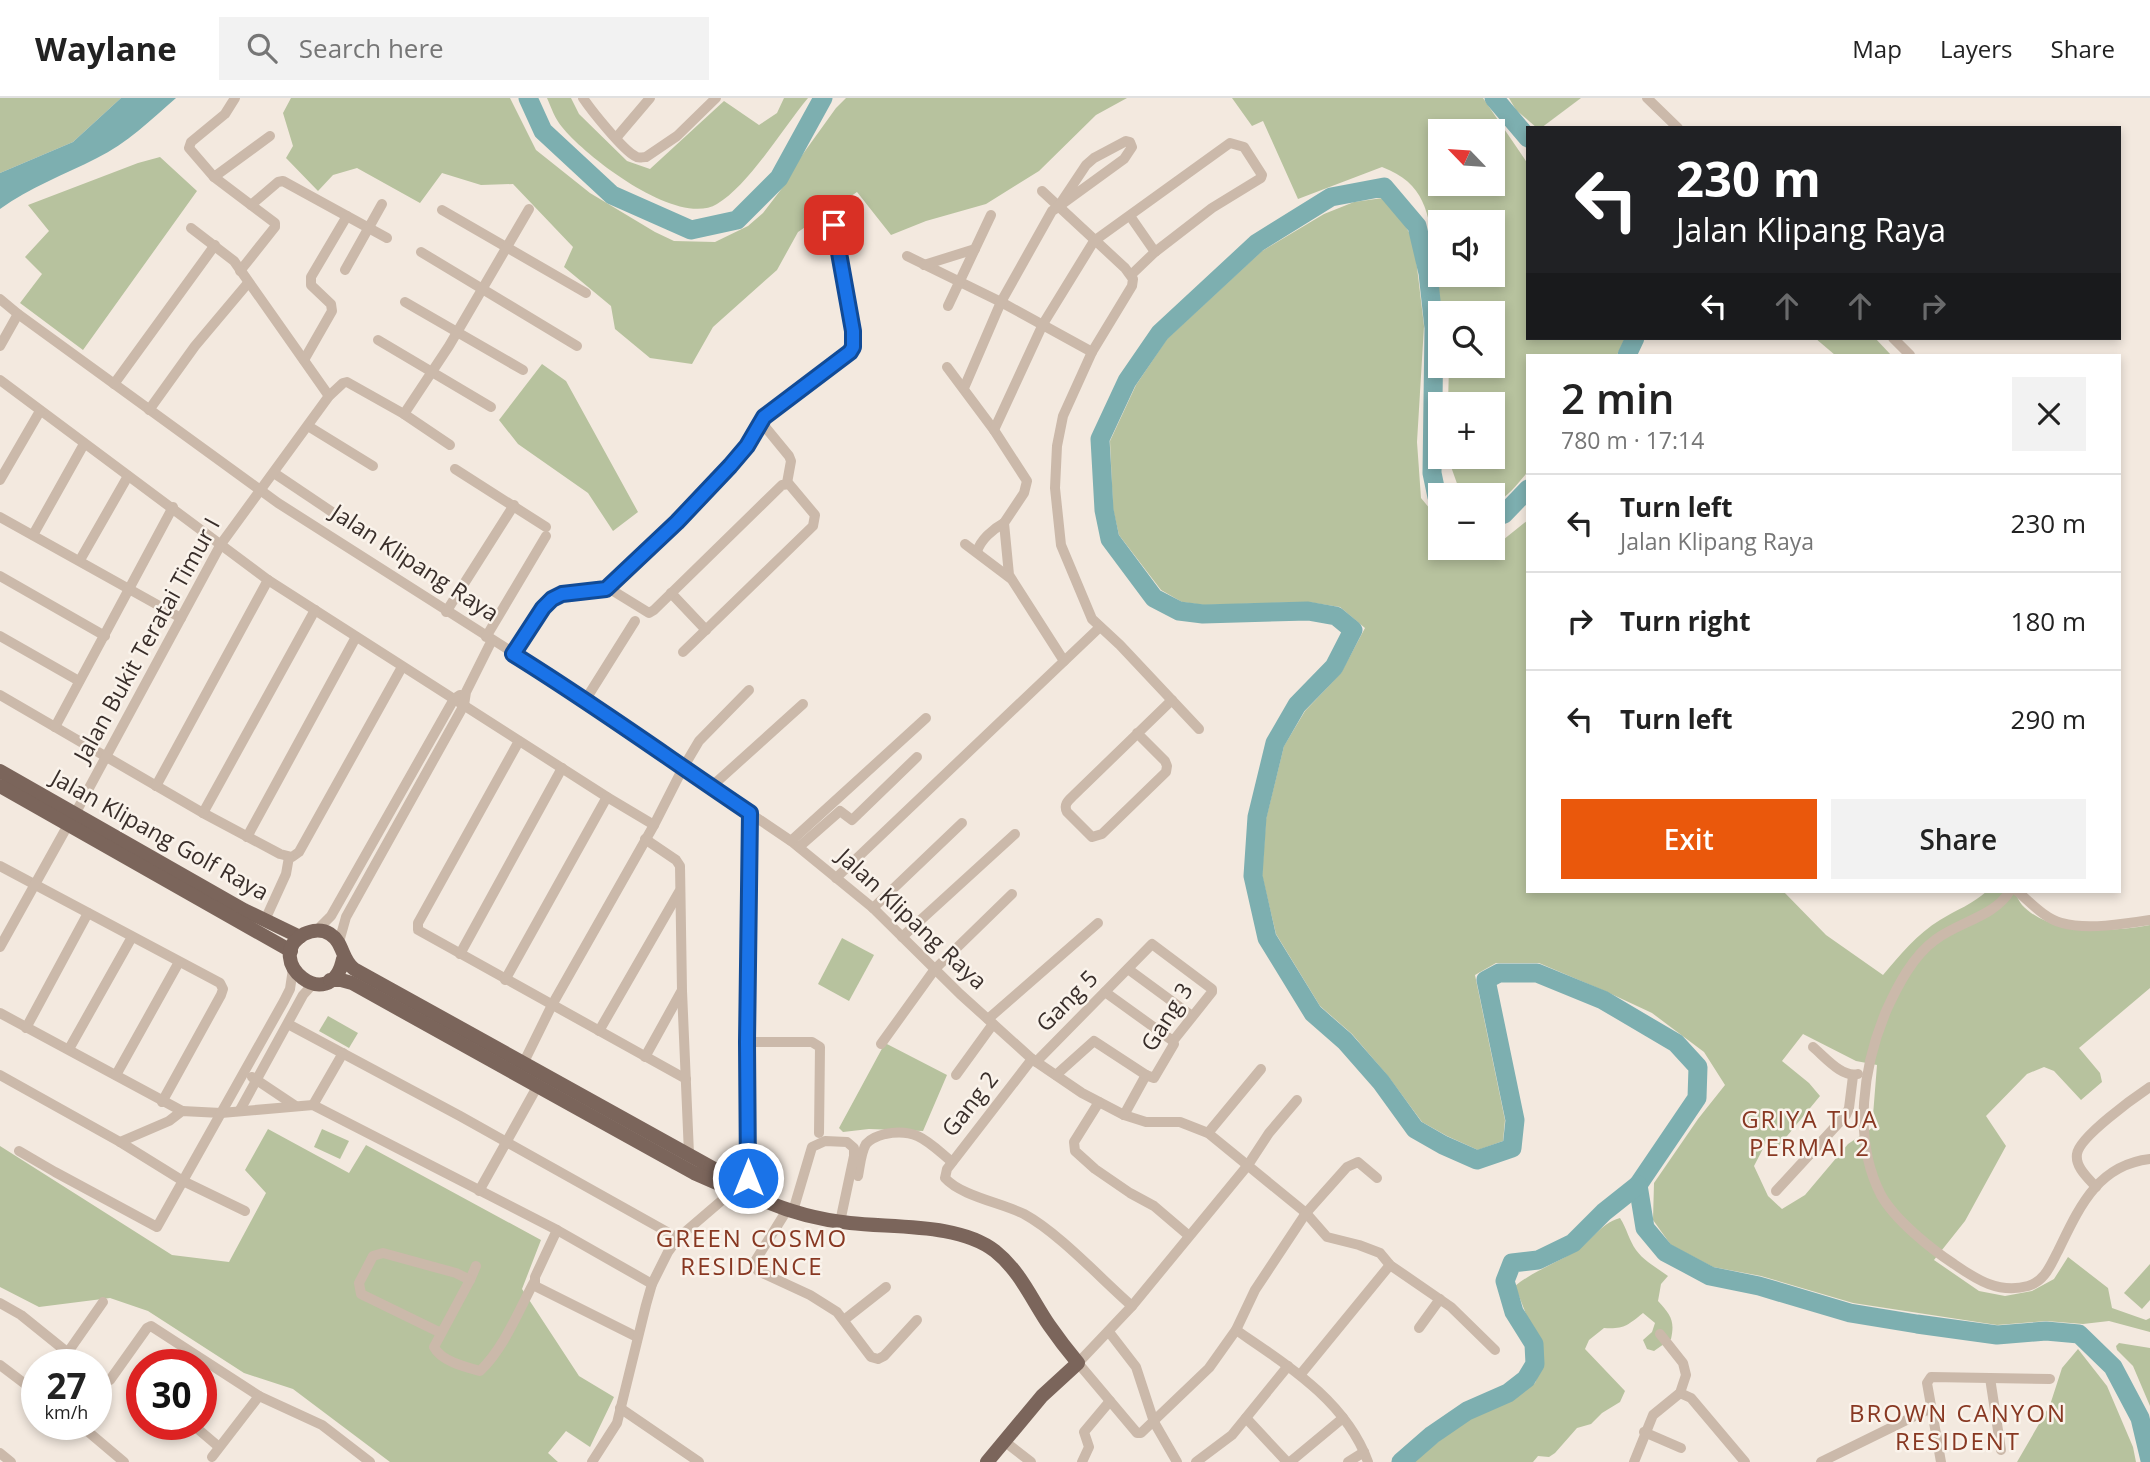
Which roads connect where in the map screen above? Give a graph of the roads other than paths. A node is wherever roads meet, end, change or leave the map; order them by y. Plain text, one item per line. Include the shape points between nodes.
1 (235, 98) edge
2 (650, 98) edge
3 (716, 98) edge
4 (1647, 98) edge
5 (584, 99) edge
6 (1676, 126) edge
7 (270, 136) dead end
8 (616, 138) junction
9 (215, 177) junction
10 (1042, 191) dead end
11 (382, 204) dead end
12 (251, 205) junction
13 (1058, 207) junction
14 (529, 209) dead end
15 (442, 210) dead end
16 (991, 215) dead end
17 (347, 216) junction
18 (1130, 216) junction
19 (834, 225) dead end
20 (191, 228) dead end
21 (369, 228) junction
22 (387, 238) dead end
23 (1094, 241) junction
24 (215, 245) junction
25 (507, 248) junction
26 (975, 249) junction
27 (421, 252) dead end
28 (1155, 252) junction
29 (906, 256) dead end
30 (924, 265) junction
31 (345, 270) dead end
32 (240, 271) junction
33 (1132, 274) junction
34 (959, 282) junction
35 (248, 283) junction
36 (482, 288) junction
37 (586, 293) dead end
38 (0, 299) edge
39 (405, 302) dead end
40 (1001, 302) junction
41 (948, 306) dead end
42 (18, 314) junction
43 (1043, 324) junction
44 (457, 331) junction
45 (378, 340) dead end
46 (1895, 340) edge
47 (0, 346) edge
48 (577, 346) dead end
49 (1092, 352) junction
50 (1909, 354) edge
51 (304, 360) junction
52 (947, 367) dead end
53 (431, 370) junction
54 (523, 370) dead end
55 (0, 380) edge
56 (114, 384) junction
57 (964, 388) junction
58 (330, 396) junction
59 (491, 407) dead end
60 (149, 410) junction
61 (40, 411) junction
62 (404, 414) junction
63 (761, 422) junction
64 (308, 426) junction
65 (994, 430) junction
66 (84, 444) junction
67 (450, 444) dead end
68 (373, 467) dead end
69 (455, 469) dead end
70 (274, 473) junction
71 (128, 476) junction
72 (0, 480) edge
73 (787, 483) junction
74 (259, 489) junction
75 (514, 505) junction
76 (173, 507) junction
77 (0, 517) edge
78 (341, 518) dead end
79 (1004, 523) junction
80 (33, 535) junction
81 (220, 544) junction
82 (965, 544) dead end
83 (977, 552) junction
84 (80, 560) junction
85 (0, 576) edge
86 (1010, 578) junction
87 (268, 580) junction
88 (130, 587) junction
89 (606, 589) junction
90 (671, 593) junction
91 (315, 610) junction
92 (446, 612) junction
93 (181, 618) junction
94 (635, 621) dead end
95 (1100, 627) junction
96 (706, 630) junction
97 (0, 636) edge
98 (105, 636) junction
99 (356, 637) junction
100 (489, 638) junction
101 (682, 652) dead end
102 (513, 654) junction
103 (1065, 661) junction
104 (402, 667) junction
105 (79, 681) junction
106 (748, 690) dead end
107 (0, 695) edge
108 (586, 699) junction
109 (1172, 700) junction
110 (459, 702) junction
111 (803, 704) dead end
112 (926, 718) dead end
113 (55, 727) junction
114 (1199, 729) dead end
115 (1138, 733) junction
116 (519, 741) junction
117 (106, 757) junction
118 (917, 757) dead end
119 (562, 768) junction
120 (682, 768) junction
121 (0, 771) edge
122 (0, 786) edge
123 (156, 786) junction
124 (711, 787) junction
125 (607, 797) junction
126 (203, 813) junction
127 (750, 813) junction
128 (72, 820) junction
129 (962, 823) dead end
130 (654, 825) junction
131 (1015, 834) dead end
132 (247, 837) junction
133 (646, 839) junction
134 (795, 844) junction
135 (124, 849) junction
136 (293, 856) junction
137 (0, 866) edge
138 (836, 878) junction
139 (33, 884) junction
140 (680, 890) junction
141 (2008, 893) edge
142 (2019, 893) edge
143 (1012, 894) dead end
144 (873, 908) junction
145 (88, 913) junction
146 (265, 920) junction
147 (2150, 920) edge
148 (1098, 923) dead end
149 (316, 930) junction
150 (132, 937) junction
151 (300, 937) junction
152 (902, 937) junction
153 (339, 942) junction
154 (0, 947) edge
155 (291, 951) junction
156 (460, 954) junction
157 (344, 959) junction
158 (179, 962) junction
159 (293, 969) junction
160 (1128, 969) junction
161 (935, 970) junction
162 (330, 980) junction
163 (505, 980) junction
164 (313, 984) junction
165 (682, 991) junction
166 (1105, 992) junction
167 (552, 1006) junction
168 (0, 1013) edge
169 (1192, 1016) junction
170 (991, 1021) junction
171 (288, 1024) junction
172 (26, 1028) junction
173 (599, 1031) junction
174 (1173, 1041) junction
175 (747, 1042) junction
176 (881, 1044) dead end
177 (1813, 1047) dead end
178 (69, 1049) junction
179 (343, 1053) junction
180 (645, 1057) junction
181 (1034, 1060) junction
182 (521, 1069) junction
183 (1261, 1069) dead end
184 (1867, 1070) junction
185 (244, 1072) junction
186 (116, 1074) junction
187 (0, 1075) edge
188 (956, 1075) dead end
189 (1056, 1075) junction
190 (1146, 1075) junction
191 (1853, 1076) junction
192 (686, 1079) junction
193 (257, 1080) junction
194 (537, 1087) junction
195 (2150, 1087) edge
196 (1297, 1100) dead end
197 (162, 1102) junction
198 (1099, 1102) junction
199 (294, 1105) junction
200 (313, 1105) junction
201 (182, 1111) junction
202 (240, 1111) junction
203 (221, 1113) junction
204 (1124, 1115) junction
205 (819, 1133) dead end
206 (1208, 1133) junction
207 (120, 1142) junction
208 (507, 1142) junction
209 (660, 1146) junction
210 (19, 1151) dead end
211 (689, 1154) junction
212 (2150, 1158) edge
213 (952, 1162) junction
214 (1248, 1164) junction
215 (1377, 1178) dead end
216 (183, 1181) junction
217 (2095, 1187) junction
218 (738, 1188) junction
219 (479, 1191) junction
220 (1776, 1191) dead end
221 (245, 1211) dead end
222 (790, 1211) junction
223 (1306, 1213) junction
224 (844, 1222) junction
225 (556, 1230) junction
226 (1188, 1235) junction
227 (678, 1238) junction
228 (1390, 1265) junction
229 (476, 1266) dead end
230 (470, 1280) junction
231 (534, 1282) junction
232 (652, 1284) junction
233 (886, 1287) dead end
234 (1440, 1299) junction
235 (103, 1302) dead end
236 (0, 1303) edge
237 (1132, 1306) junction
238 (844, 1320) junction
239 (917, 1320) dead end
240 (1419, 1328) dead end
241 (1236, 1330) junction
242 (1108, 1332) junction
243 (442, 1333) junction
244 (1660, 1334) dead end
245 (638, 1338) junction
246 (64, 1349) edge
247 (70, 1349) edge
248 (1495, 1350) dead end
249 (1078, 1363) junction
250 (0, 1365) edge
251 (1287, 1366) junction
252 (1300, 1375) junction
253 (112, 1377) edge
254 (1990, 1378) junction
255 (2049, 1380) dead end
256 (21, 1381) edge
257 (1680, 1393) junction
258 (259, 1396) junction
259 (1110, 1401) junction
260 (620, 1408) junction
261 (1931, 1408) junction
262 (1246, 1418) junction
263 (1343, 1418) junction
264 (1154, 1422) junction
265 (1644, 1432) junction
266 (98, 1440) edge
267 (211, 1440) edge
268 (1004, 1441) junction
269 (219, 1447) junction
270 (1681, 1448) dead end
271 (2001, 1450) dead end
272 (0, 1453) edge
273 (1366, 1457) edge
274 (212, 1460) edge
275 (11, 1462) edge
276 (124, 1462) edge
277 (370, 1462) edge
278 (592, 1462) edge
279 (699, 1462) edge
280 (987, 1462) edge
281 (1031, 1462) edge
282 (1082, 1462) edge
283 (1177, 1462) edge
284 (1196, 1462) edge
285 (1288, 1462) edge
286 (1348, 1462) edge
287 (1634, 1462) edge
288 (1745, 1462) edge
289 (1821, 1462) edge
290 (1941, 1462) edge

1 - 9 street via 189,146
2 - 8 street
3 - 8 street via 677,136 646,157 634,156
4 - 6 street
5 - 8 street
7 - 9 street
9 - 12 street
10 - 13 street
11 - 21 street
12 - 17 street via 283,181
12 - 32 street via 275,226
13 - 13 street via 1086,165 1130,142 1132,147 1124,159
13 - 23 street
13 - 40 street
14 - 25 street
15 - 25 street
16 - 26 street
17 - 21 street
17 - 51 street via 311,277 311,285 332,307
18 - 23 street
18 - 28 street
18 - 28 street via 1230,143 1244,147 1261,178 1225,198
19 - 63 street via 853,347
20 - 24 street
21 - 22 street
21 - 31 street
23 - 33 street
23 - 43 street
24 - 32 street
24 - 56 street
25 - 36 street
25 - 37 street
26 - 30 street
26 - 34 street
27 - 36 street
28 - 33 street
29 - 30 street
30 - 34 street
32 - 35 street
33 - 49 street via 1132,286
34 - 40 street
34 - 41 street
35 - 51 street
35 - 60 street
36 - 44 street
36 - 48 street
38 - 42 street, Jalan Klipang Raya
39 - 44 street
40 - 43 street
40 - 57 street
42 - 47 street
42 - 56 street, Jalan Klipang Raya
43 - 49 street
43 - 65 street
44 - 53 street
44 - 54 street
45 - 53 street
46 - 50 street
49 - 95 street via 1063,416 1055,488 1061,545 1087,609
51 - 58 street
52 - 57 street
53 - 59 street
53 - 62 street
55 - 61 street
56 - 60 street, Jalan Klipang Raya
57 - 65 street
58 - 62 street, Jalan Bukit Teratai Timur I via 345,382 354,384
58 - 64 street, Jalan Bukit Teratai Timur I
60 - 74 street, Jalan Klipang Raya
61 - 66 street
61 - 72 street
62 - 67 street
63 - 73 street via 789,456
63 - 89 street via 730,466
64 - 68 street
64 - 70 street, Jalan Bukit Teratai Timur I
65 - 79 street via 1027,481
66 - 71 street
66 - 80 street
69 - 75 street
70 - 74 street, Jalan Bukit Teratai Timur I
70 - 78 street
71 - 76 street
71 - 84 street
73 - 90 street
73 - 96 street via 815,515 813,526
74 - 81 street, Jalan Bukit Teratai Timur I
74 - 92 street, Jalan Klipang Raya
75 - 92 street
75 - 100 street via 546,531
76 - 81 street
76 - 88 street
77 - 80 street
79 - 83 street
79 - 86 street
80 - 84 street
81 - 87 street
81 - 93 street, Jalan Bukit Teratai Timur I
82 - 83 street
83 - 86 street
84 - 88 street
85 - 98 street
86 - 103 street
87 - 91 street
87 - 123 street
88 - 93 street
88 - 98 street
89 - 90 street via 649,613
89 - 102 street via 552,599
90 - 96 street
91 - 99 street
91 - 126 street
92 - 100 street, Jalan Klipang Raya
93 - 117 street, Jalan Bukit Teratai Timur I
94 - 108 street
95 - 103 street
95 - 109 street
96 - 101 street
97 - 105 street
98 - 105 street
99 - 104 street
99 - 132 street
100 - 102 street, Jalan Klipang Raya
100 - 110 street
102 - 108 street, Jalan Klipang Raya
103 - 138 street
104 - 110 street
104 - 136 street
105 - 113 street
106 - 120 street via 699,741
107 - 113 street
108 - 120 street, Jalan Klipang Raya
109 - 114 street
109 - 115 street
110 - 116 street
110 - 149 street via 331,916
110 - 153 street via 346,917
111 - 124 street
112 - 134 street
113 - 117 street
115 - 115 street via 1066,804 1067,812 1092,837 1102,834 1166,772 1164,761
116 - 119 street
116 - 156 street via 418,925 420,932
117 - 123 street
117 - 128 street, Jalan Bukit Teratai Timur I
118 - 134 street via 852,820 840,811
119 - 125 street
119 - 156 street
120 - 124 street, Jalan Klipang Raya
120 - 130 street
121 - 128 main road, Jalan Klipang Golf Raya
122 - 128 main road, Jalan Klipang Golf Raya
123 - 126 street
124 - 127 street, Jalan Klipang Raya
125 - 130 street
125 - 163 street
126 - 132 street
127 - 134 street, Jalan Klipang Raya
127 - 175 street
128 - 135 main road, Jalan Klipang Golf Raya
128 - 139 street, Jalan Bukit Teratai Timur I
129 - 144 street
130 - 133 street
131 - 152 street
132 - 136 street
133 - 140 street via 678,863
133 - 167 street
134 - 138 street, Jalan Klipang Raya
135 - 146 main road, Jalan Klipang Golf Raya
135 - 155 main road, Jalan Klipang Golf Raya
136 - 146 street
137 - 139 street
138 - 144 street, Jalan Klipang Raya
139 - 145 street
139 - 154 street, Jalan Bukit Teratai Timur I
140 - 165 street
140 - 173 street
141 - 184 street via 1994,908 1934,940 1920,955 1887,1009
142 - 147 street via 2063,924
143 - 161 street
144 - 152 street, Jalan Klipang Raya
145 - 150 street
145 - 172 street
146 - 151 main road, Jalan Klipang Golf Raya
148 - 170 street
149 - 151 main road
149 - 153 main road
150 - 158 street
150 - 178 street
151 - 155 main road
152 - 161 street, Jalan Klipang Raya
153 - 157 main road
155 - 159 main road
156 - 163 street
157 - 162 main road
157 - 182 main road
158 - 186 street
158 - 197 street via 220,983 223,992
159 - 164 main road
159 - 185 street via 290,989
160 - 166 street, Gang 5
160 - 169 street
160 - 169 street, Gang 3 via 1152,944 1212,989
161 - 170 street, Jalan Klipang Raya
161 - 176 street
162 - 164 main road
162 - 182 main road via 352,983
163 - 167 street
164 - 171 street
165 - 180 street
165 - 192 street
166 - 174 street
166 - 181 street, Gang 5
167 - 173 street
167 - 182 street
168 - 172 street
169 - 174 street, Gang 3
170 - 181 street, Jalan Klipang Raya
170 - 188 street
171 - 179 street
171 - 193 street
172 - 178 street
173 - 180 street
174 - 190 street, Gang 3 via 1154,1078
175 - 205 street via 812,1042 820,1046
175 - 218 street via 748,1178
177 - 191 street
178 - 186 street
179 - 200 street
179 - 208 street
180 - 192 street
181 - 189 street, Jalan Klipang Raya
181 - 213 street, Gang 2
182 - 194 main road
182 - 209 main road
183 - 206 street
184 - 191 street
184 - 217 street via 1864,1128 1881,1195 1937,1252 1989,1285 2016,1289 2045,1275
185 - 193 street
185 - 203 street
186 - 197 street
187 - 207 street
189 - 190 street via 1094,1041
189 - 198 street, Jalan Klipang Raya
190 - 204 street, Gang 3
191 - 220 street via 1846,1115
192 - 211 street
193 - 199 street
193 - 202 street
194 - 208 street
194 - 209 main road
195 - 217 street via 2082,1143 2077,1154 2079,1168
196 - 214 street
197 - 201 street
198 - 204 street, Jalan Klipang Raya
198 - 226 street via 1074,1142 1074,1151
199 - 200 street
199 - 202 street
200 - 219 street
201 - 203 street
201 - 207 street
202 - 203 street
203 - 216 street
204 - 206 street, Jalan Klipang Raya via 1146,1122 1180,1122
206 - 214 street, Jalan Klipang Raya
207 - 216 street
208 - 219 street
208 - 227 street
209 - 211 main road
209 - 218 main road via 694,1173 733,1190
210 - 216 street via 157,1227
211 - 218 main road via 738,1182
212 - 217 street via 2115,1169
213 - 224 street via 907,1131 874,1137 864,1149
213 - 237 street, Gang 2 via 947,1181 1043,1227
214 - 223 street, Jalan Klipang Raya
214 - 226 street
215 - 223 street via 1360,1163 1351,1163
216 - 221 street
218 - 222 main road
218 - 227 street
219 - 225 street
222 - 224 main road
222 - 224 street via 812,1147 825,1141 847,1142 854,1156
222 - 238 street via 754,1267 810,1295
223 - 228 street, Jalan Klipang Raya via 1327,1237 1374,1250
223 - 241 street via 1255,1290
224 - 249 main road via 953,1233 993,1249 1023,1282
225 - 231 street
225 - 232 street
226 - 237 street
227 - 232 street
228 - 234 street, Jalan Klipang Raya
228 - 252 street
229 - 230 street
230 - 243 street
230 - 243 street via 383,1253 373,1256 359,1283 361,1294
231 - 243 street via 490,1362 480,1371 437,1352 434,1347
231 - 245 street via 537,1288
232 - 245 street
233 - 238 street
234 - 240 street
234 - 248 street, Jalan Klipang Raya
235 - 247 street
236 - 246 street
237 - 242 street
238 - 239 street via 871,1357 878,1359
241 - 251 street
241 - 264 street via 1209,1368
242 - 249 street
242 - 264 street via 1136,1367
244 - 257 street via 1684,1363
245 - 260 street
249 - 259 street
249 - 268 main road
250 - 256 street
251 - 252 street
251 - 262 street
252 - 263 street
253 - 258 street via 153,1326
254 - 255 street
254 - 261 street via 1931,1377 1927,1383
254 - 271 street
257 - 265 street via 1657,1409
257 - 288 street via 1691,1398
258 - 269 street
258 - 277 street via 322,1425
259 - 264 street via 1137,1433
259 - 282 street via 1084,1432 1089,1446
260 - 278 street via 617,1423
260 - 279 street
261 - 289 street
261 - 290 street
262 - 284 street via 1232,1435
262 - 285 street
263 - 273 street
263 - 285 street
264 - 283 street
265 - 270 street
265 - 287 street
266 - 276 street
267 - 269 street
268 - 280 main road
268 - 281 street
269 - 274 street
272 - 275 street
273 - 286 street

